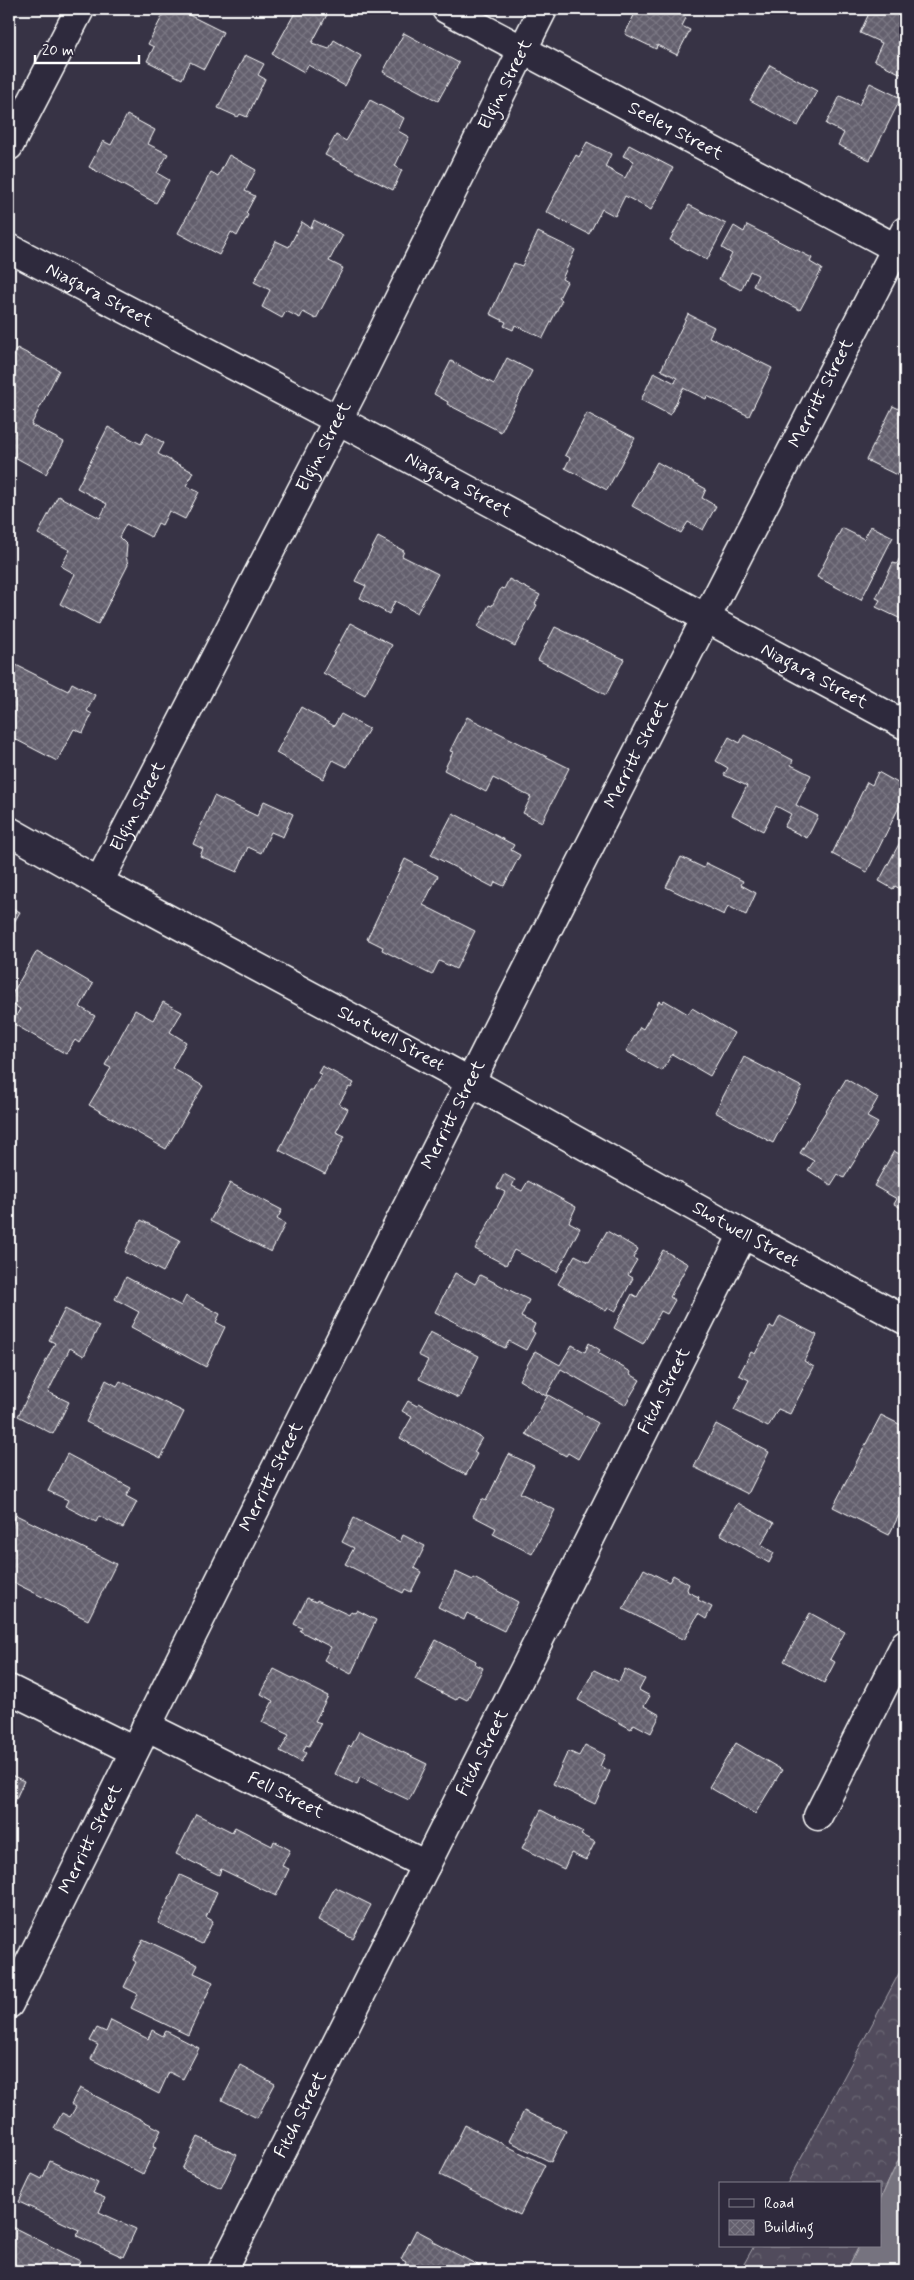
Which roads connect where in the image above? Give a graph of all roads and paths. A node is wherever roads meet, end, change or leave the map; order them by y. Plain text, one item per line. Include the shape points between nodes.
1 (80, 9) edge
2 (446, 9) edge
3 (543, 9) edge
4 (522, 50) junction
5 (9, 146) edge
6 (902, 244) edge
7 (9, 248) edge
8 (338, 420) junction
9 (706, 619) junction
10 (905, 725) edge
11 (9, 831) edge
12 (99, 882) junction
13 (471, 1082) junction
14 (743, 1234) junction
15 (905, 1320) edge
16 (905, 1644) edge
17 (9, 1689) edge
18 (146, 1726) junction
19 (134, 1751) junction
20 (818, 1816) dead end
21 (426, 1865) junction
22 (9, 2004) edge
23 (222, 2271) edge

1 - 5 street
2 - 4 street, Seeley Street
3 - 4 street, Elgin Street
4 - 6 street, Seeley Street
4 - 8 street, Elgin Street
6 - 9 street, Merritt Street
7 - 8 street, Niagara Street
8 - 9 street, Niagara Street
8 - 12 street, Elgin Street
9 - 10 street, Niagara Street
9 - 13 street, Merritt Street
11 - 12 street, Shotwell Street
12 - 13 street, Shotwell Street
13 - 14 street, Shotwell Street
13 - 18 street, Merritt Street
14 - 15 street, Shotwell Street
14 - 21 street, Fitch Street
16 - 20 street
17 - 19 street
18 - 19 street, Merritt Street
18 - 21 street, Fell Street
19 - 22 street, Merritt Street
21 - 23 street, Fitch Street

